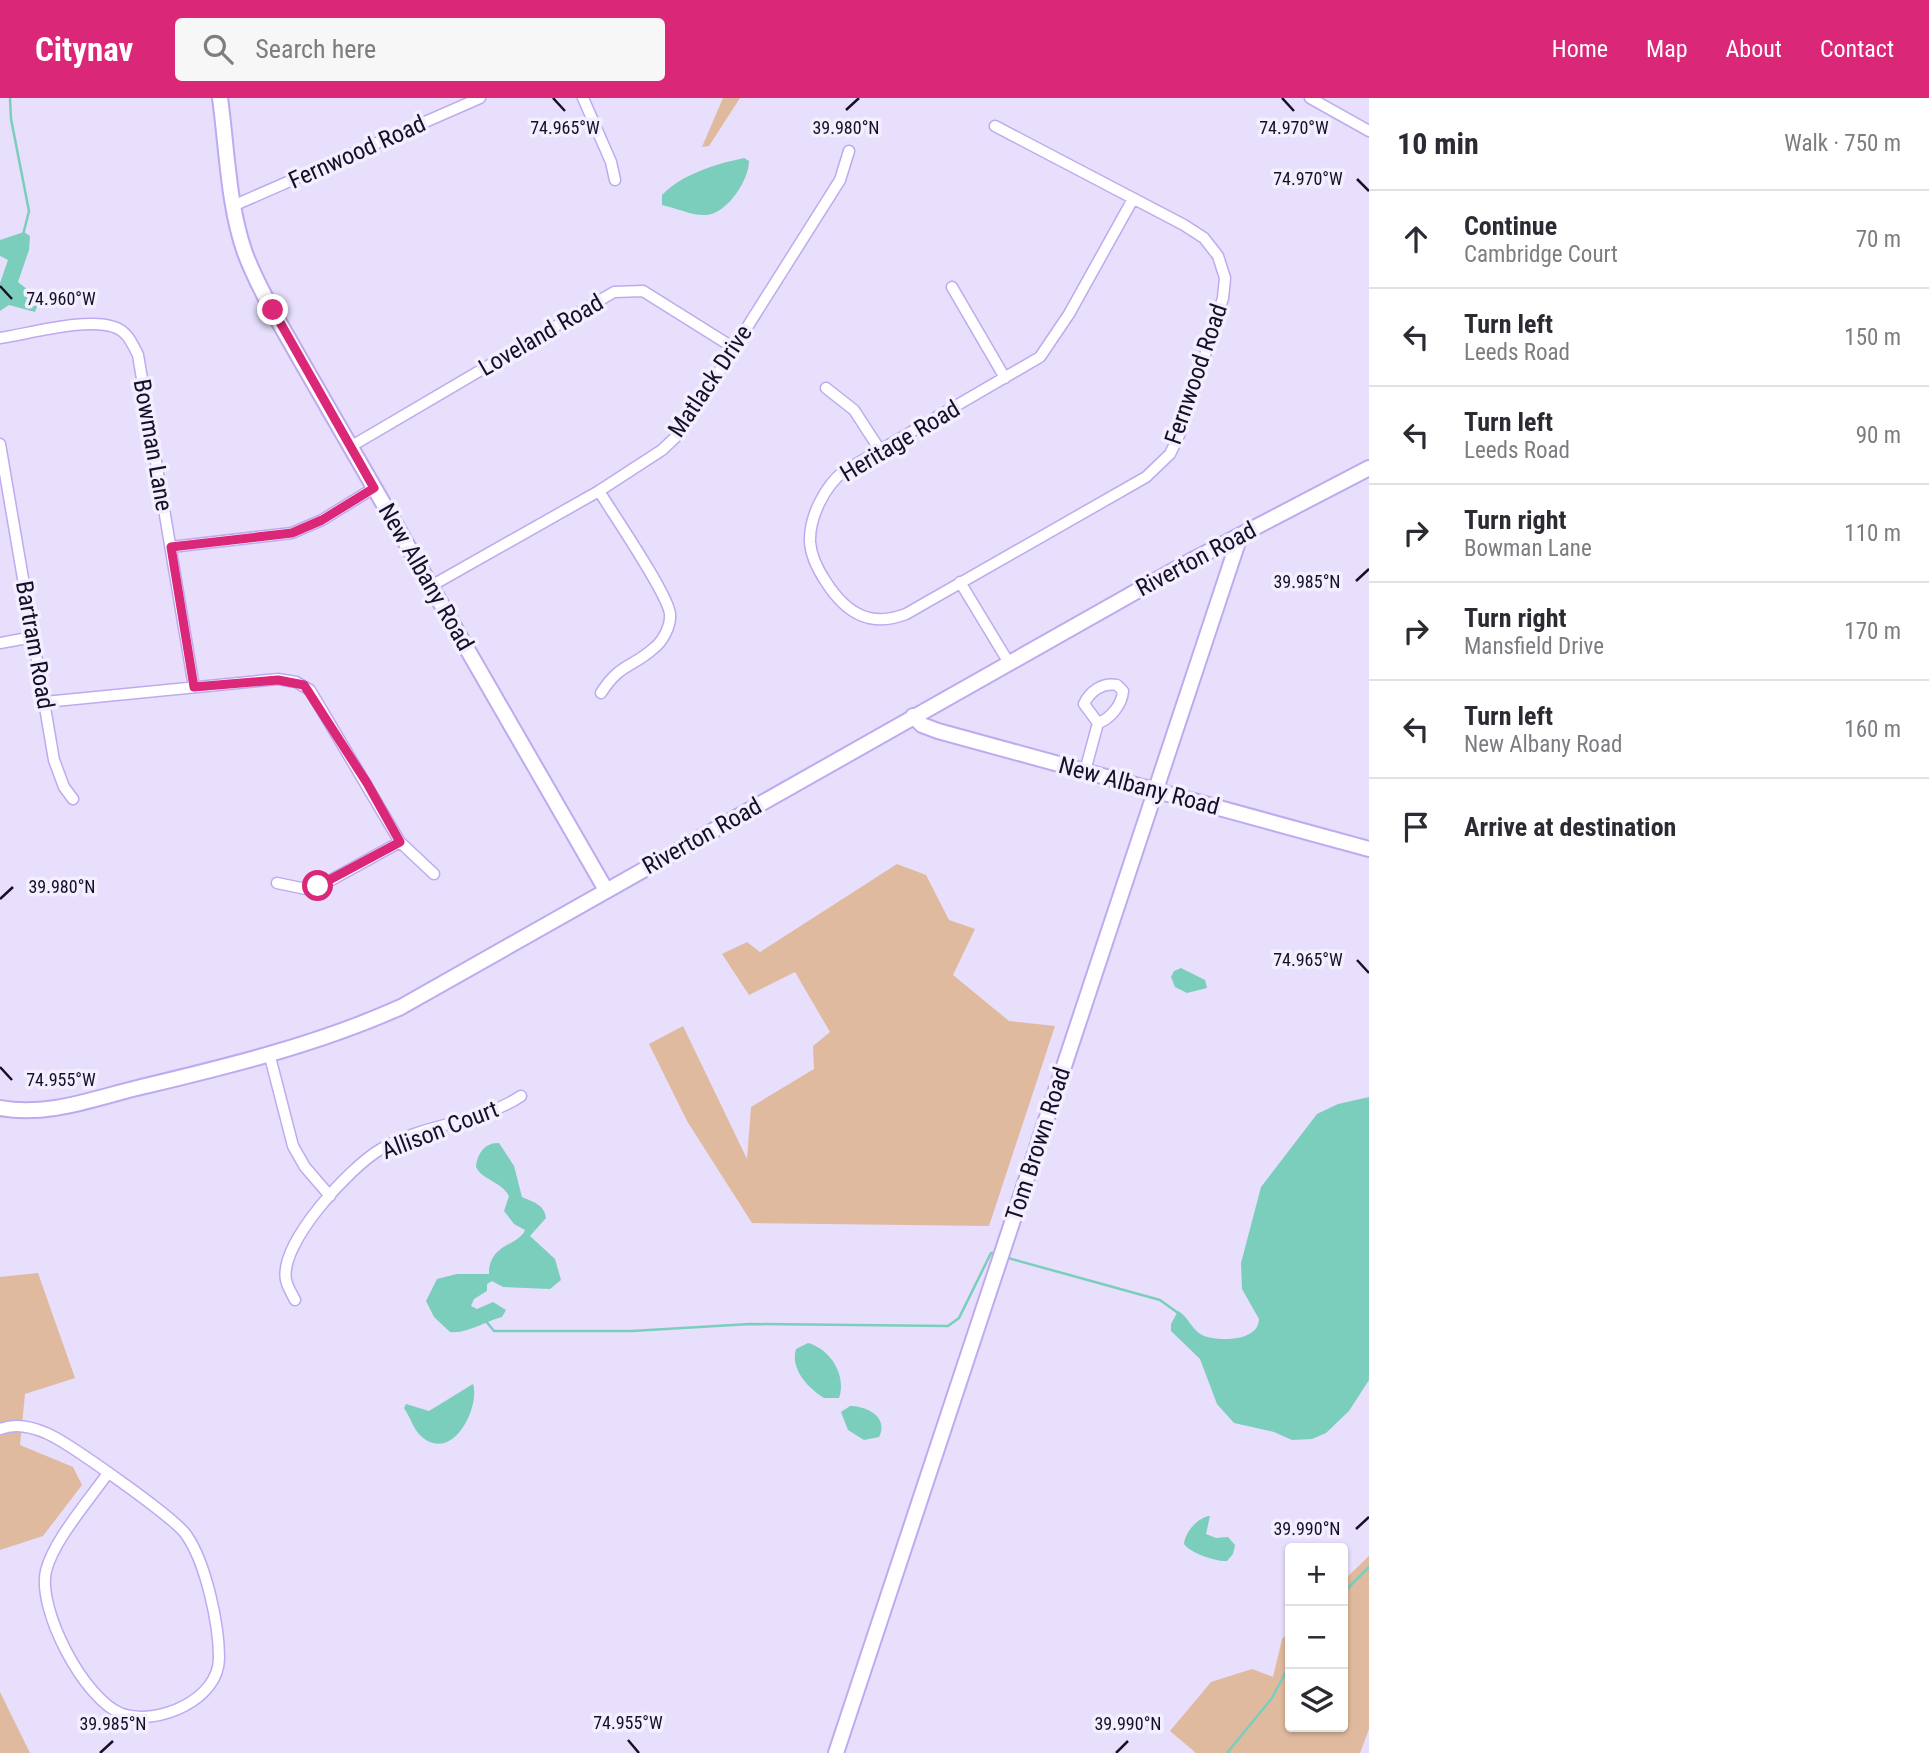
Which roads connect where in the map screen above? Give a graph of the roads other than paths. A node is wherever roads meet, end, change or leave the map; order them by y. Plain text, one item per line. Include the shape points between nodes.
1 (219, 98) edge
2 (480, 98) edge
3 (583, 98) edge
4 (1310, 98) edge
5 (996, 126) dead end
6 (1369, 131) edge
7 (849, 152) dead end
8 (615, 180) dead end
9 (1133, 199) junction
10 (235, 205) junction
11 (952, 287) dead end
12 (0, 338) edge
13 (734, 348) junction
14 (1005, 378) junction
15 (827, 388) dead end
16 (0, 444) edge
17 (350, 446) junction
18 (880, 450) junction
19 (1369, 468) edge
20 (374, 488) junction
21 (599, 491) junction
22 (1240, 536) junction
23 (171, 547) junction
24 (960, 582) junction
25 (431, 586) junction
26 (33, 637) junction
27 (0, 643) edge
28 (1009, 663) junction
29 (194, 687) junction
30 (601, 693) dead end
31 (45, 702) junction
32 (913, 716) junction
33 (1098, 723) dead end
34 (1085, 771) junction
35 (1158, 791) junction
36 (74, 799) dead end
37 (400, 842) junction
38 (1369, 849) edge
39 (434, 874) dead end
40 (277, 883) dead end
41 (606, 890) junction
42 (269, 1053) junction
43 (521, 1096) dead end
44 (0, 1108) edge
45 (330, 1196) junction
46 (295, 1300) dead end
47 (0, 1429) edge
48 (108, 1473) junction
49 (836, 1753) edge

1 - 10 main road, New Albany Road
2 - 10 street, Fernwood Road
3 - 8 street
4 - 6 street
5 - 9 street, Fernwood Road
7 - 13 street, Matlack Drive via 840,180
9 - 14 street, Heritage Road via 1053,341 1032,364
9 - 24 street, Fernwood Road via 1204,238 1223,267 1223,298 1181,431 1170,454 1146,477
10 - 17 main road, New Albany Road via 253,270
11 - 14 street
12 - 23 street, Bowman Lane via 90,325 114,327 129,337 138,355
13 - 17 street, Loveland Road via 643,291 614,292
13 - 21 street, Matlack Drive via 681,432 662,450
14 - 18 street, Heritage Road
15 - 18 street via 854,410
16 - 26 street, Bartram Road
17 - 20 main road, New Albany Road
18 - 24 street, Heritage Road via 844,471 825,492 810,541 820,573 847,609 871,620 906,614
19 - 22 main road, Riverton Road
20 - 23 street via 292,533
20 - 25 main road, New Albany Road
21 - 25 street, Matlack Drive
21 - 30 street via 670,614 656,648 613,674
22 - 28 main road, Riverton Road
22 - 35 main road, Tom Brown Road
23 - 29 street, Bowman Lane
24 - 28 street
25 - 41 main road, New Albany Road
26 - 27 street
26 - 31 street, Bartram Road
28 - 32 main road, Riverton Road
29 - 31 street
29 - 37 street via 278,680 304,685
31 - 36 street, Bartram Road via 57,770
32 - 34 main road, New Albany Road via 938,731
32 - 41 main road, Riverton Road
33 - 34 street
34 - 35 main road, New Albany Road
35 - 38 main road, New Albany Road
35 - 49 main road, Tom Brown Road
37 - 39 street
37 - 40 street via 322,885 306,889
41 - 42 main road, Riverton Road via 401,1007
42 - 44 main road, Riverton Road via 55,1109
42 - 45 street via 293,1146
43 - 45 street, Allison Court via 500,1110 408,1136 380,1149
45 - 46 street, Allison Court via 298,1233 289,1258 285,1280
47 - 48 street via 27,1426 49,1434
48 - 48 street via 55,1550 47,1568 44,1596 55,1626 95,1695 122,1714 167,1714 197,1698 213,1682 219,1638 204,1577 186,1533

